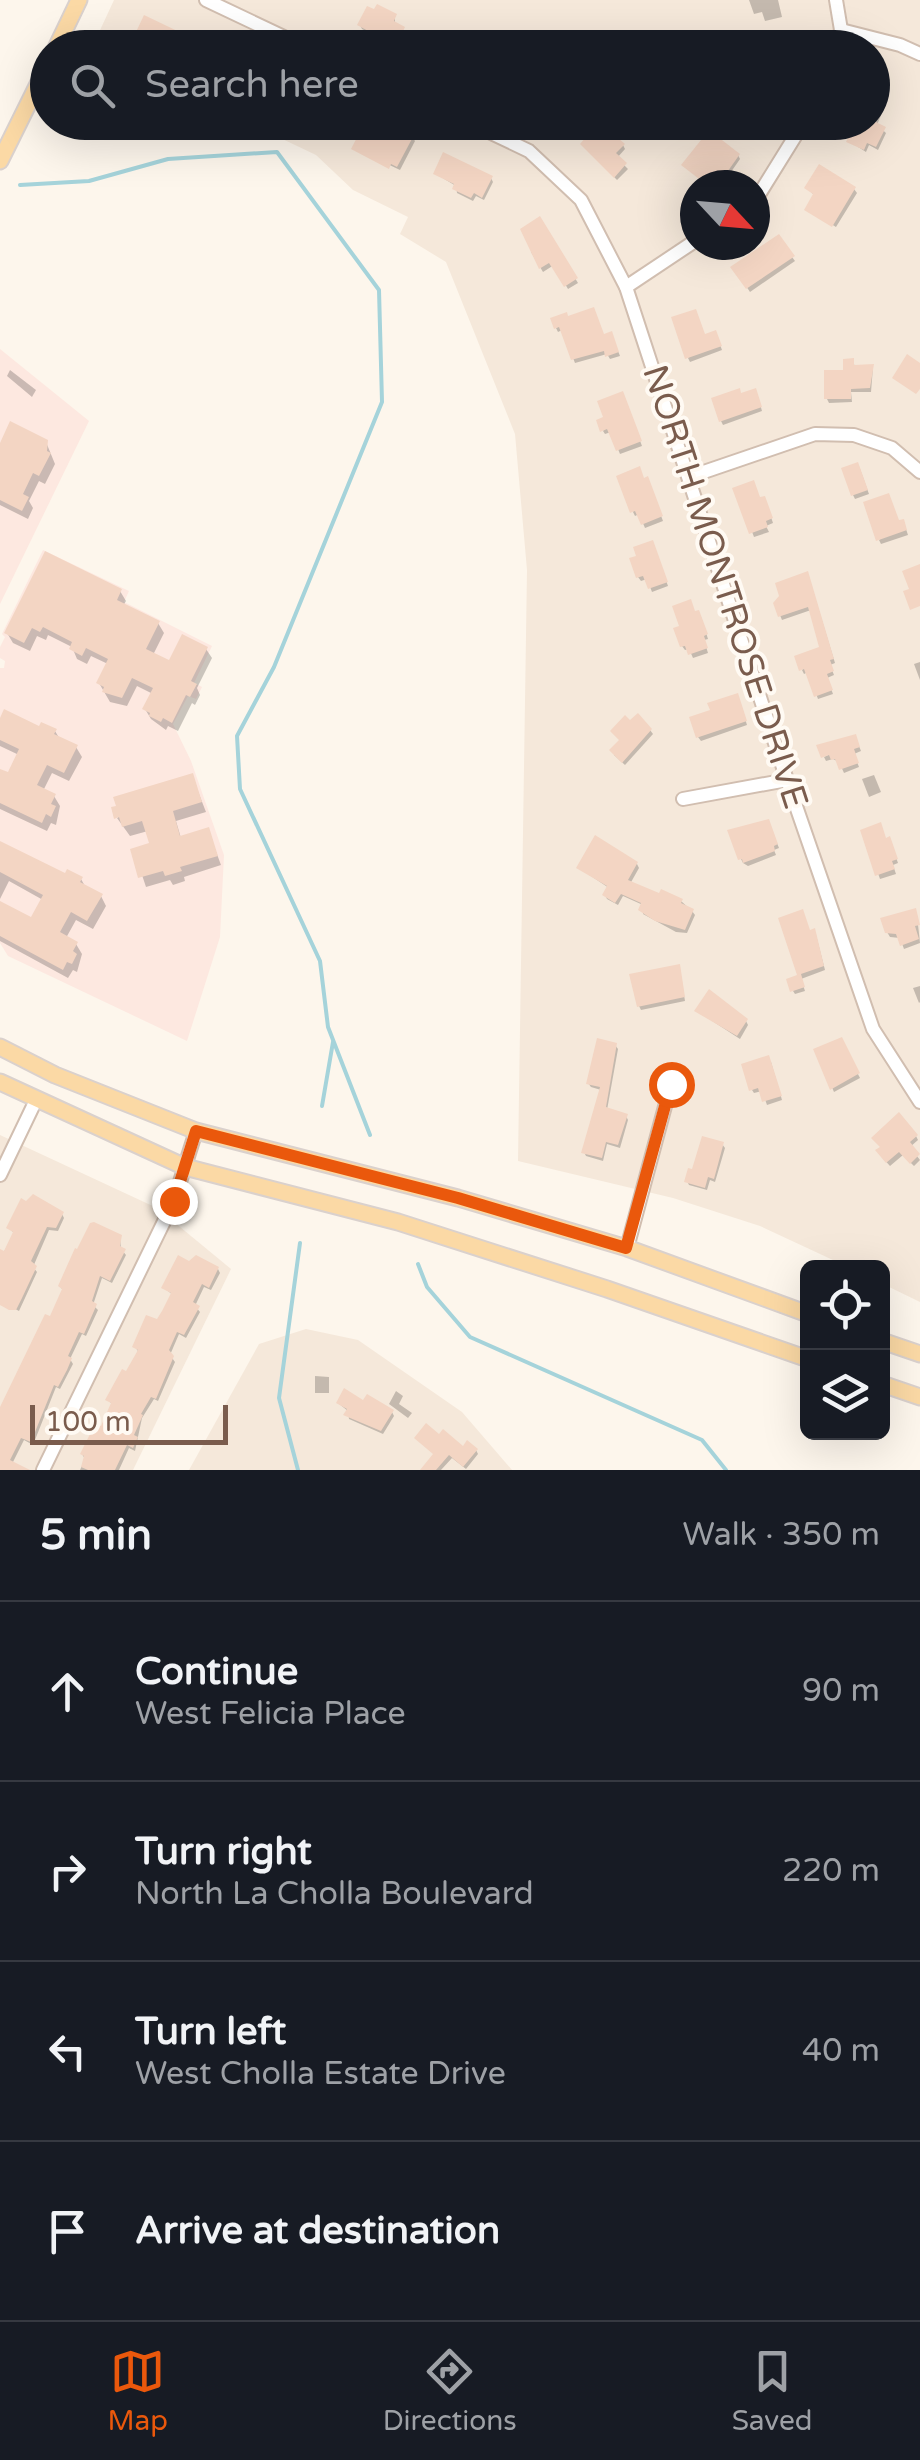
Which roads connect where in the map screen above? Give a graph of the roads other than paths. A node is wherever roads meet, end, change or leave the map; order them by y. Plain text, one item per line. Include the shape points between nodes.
1 (79, 0) edge
2 (206, 0) edge
3 (836, 0) edge
4 (65, 30) edge
5 (269, 30) edge
6 (841, 30) edge
7 (890, 43) edge
8 (920, 54) edge
9 (30, 100) edge
10 (506, 140) edge
11 (793, 140) edge
12 (0, 161) edge
13 (770, 176) edge
14 (680, 251) edge
15 (626, 288) junction
16 (920, 472) edge
17 (689, 477) junction
18 (787, 780) junction
19 (683, 798) dead end
20 (0, 1047) edge
21 (0, 1082) edge
22 (671, 1084) dead end
23 (36, 1100) junction
24 (920, 1102) edge
25 (196, 1131) junction
26 (185, 1168) junction
27 (0, 1175) edge
28 (626, 1248) junction
29 (800, 1311) edge
30 (890, 1344) edge
31 (920, 1354) edge
32 (800, 1355) edge
33 (890, 1387) edge
34 (920, 1398) edge
35 (43, 1470) edge

1 - 4 main road
2 - 5 street
3 - 6 street
7 - 8 street
9 - 12 main road
10 - 15 street, NORTH MONTROSE DRIVE via 529,151 581,200
11 - 13 street
14 - 15 street
15 - 17 street, NORTH MONTROSE DRIVE
16 - 17 street via 892,448 854,436 814,434
17 - 18 street, NORTH MONTROSE DRIVE
18 - 19 street
18 - 24 street, NORTH MONTROSE DRIVE via 873,1029
20 - 25 main road
21 - 23 main road
22 - 28 street
23 - 26 main road
23 - 27 street
25 - 26 street
25 - 28 main road
26 - 32 main road via 398,1222
26 - 35 street
28 - 29 main road
30 - 31 main road
33 - 34 main road

